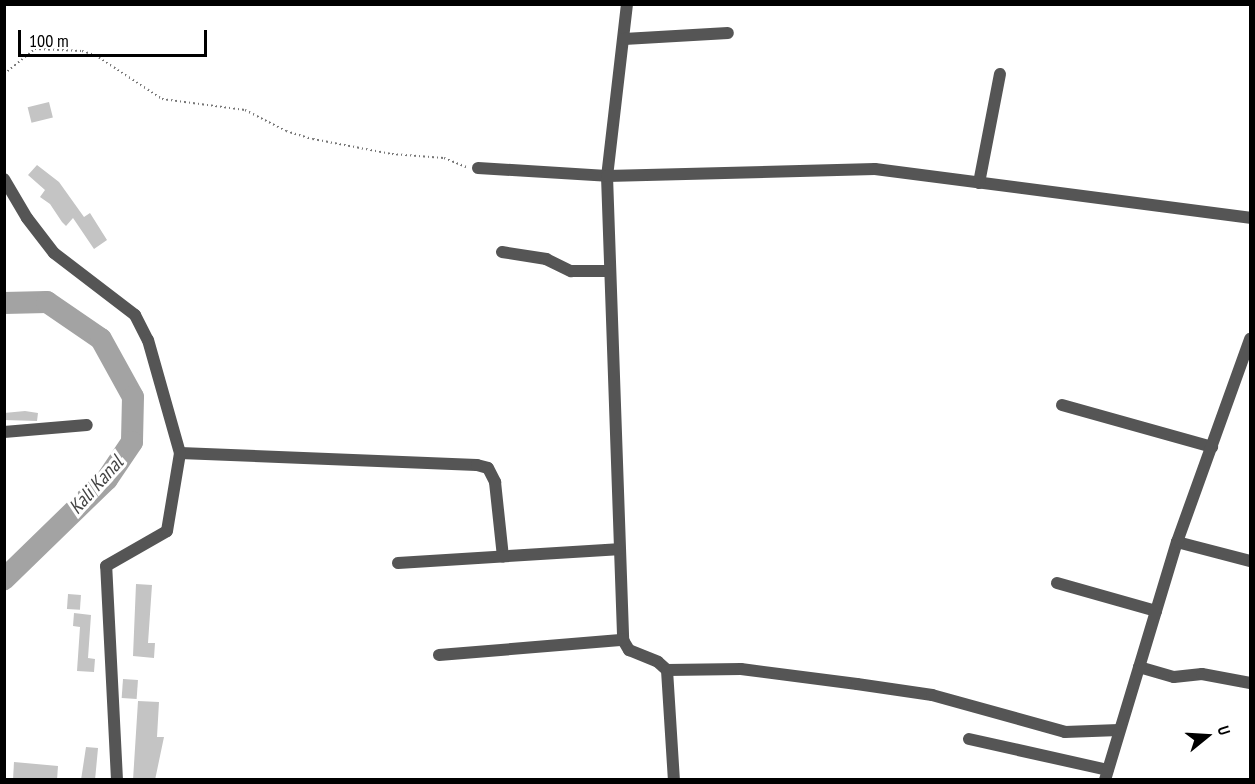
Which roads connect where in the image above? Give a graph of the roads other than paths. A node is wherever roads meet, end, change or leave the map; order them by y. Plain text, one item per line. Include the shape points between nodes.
1 (627, 4) edge
2 (728, 33) dead end
3 (624, 39) junction
4 (1000, 74) dead end
5 (478, 168) road end
6 (607, 176) junction
7 (4, 179) edge
8 (979, 183) junction
9 (1251, 218) edge
10 (502, 252) dead end
11 (610, 271) junction
12 (1251, 339) edge
13 (1248, 356) edge
14 (1062, 405) dead end
15 (87, 425) dead end
16 (4, 432) edge
17 (1212, 447) junction
18 (180, 453) junction
19 (1177, 542) junction
20 (618, 549) junction
21 (503, 557) junction
22 (1251, 561) edge
23 (398, 563) dead end
24 (1057, 583) dead end
25 (1156, 611) junction
26 (622, 640) junction
27 (439, 655) dead end
28 (1138, 667) junction
29 (666, 670) junction
30 (1251, 683) edge
31 (1119, 730) junction
32 (969, 739) dead end
33 (1106, 775) edge
34 (117, 780) edge
35 (674, 780) edge

1 - 3 street
2 - 3 street
3 - 6 street
4 - 8 street
5 - 6 street
6 - 8 street via 875,169
6 - 11 street
7 - 18 street via 54,253 135,315 148,340
8 - 9 street
10 - 11 street via 546,259 571,271
11 - 20 street
12 - 13 street
13 - 17 street
14 - 17 street
15 - 16 street
17 - 19 street
18 - 21 street via 488,468 495,482
18 - 34 street via 167,531 106,566
19 - 22 street
19 - 25 street
20 - 21 street
20 - 26 street
21 - 23 street
24 - 25 street
25 - 28 street
26 - 27 street
26 - 29 street via 629,650 658,662
28 - 30 street via 1174,677 1202,674
28 - 31 street
29 - 31 street via 741,669 856,684 932,695 1065,732
29 - 35 street
31 - 33 street
32 - 33 street

